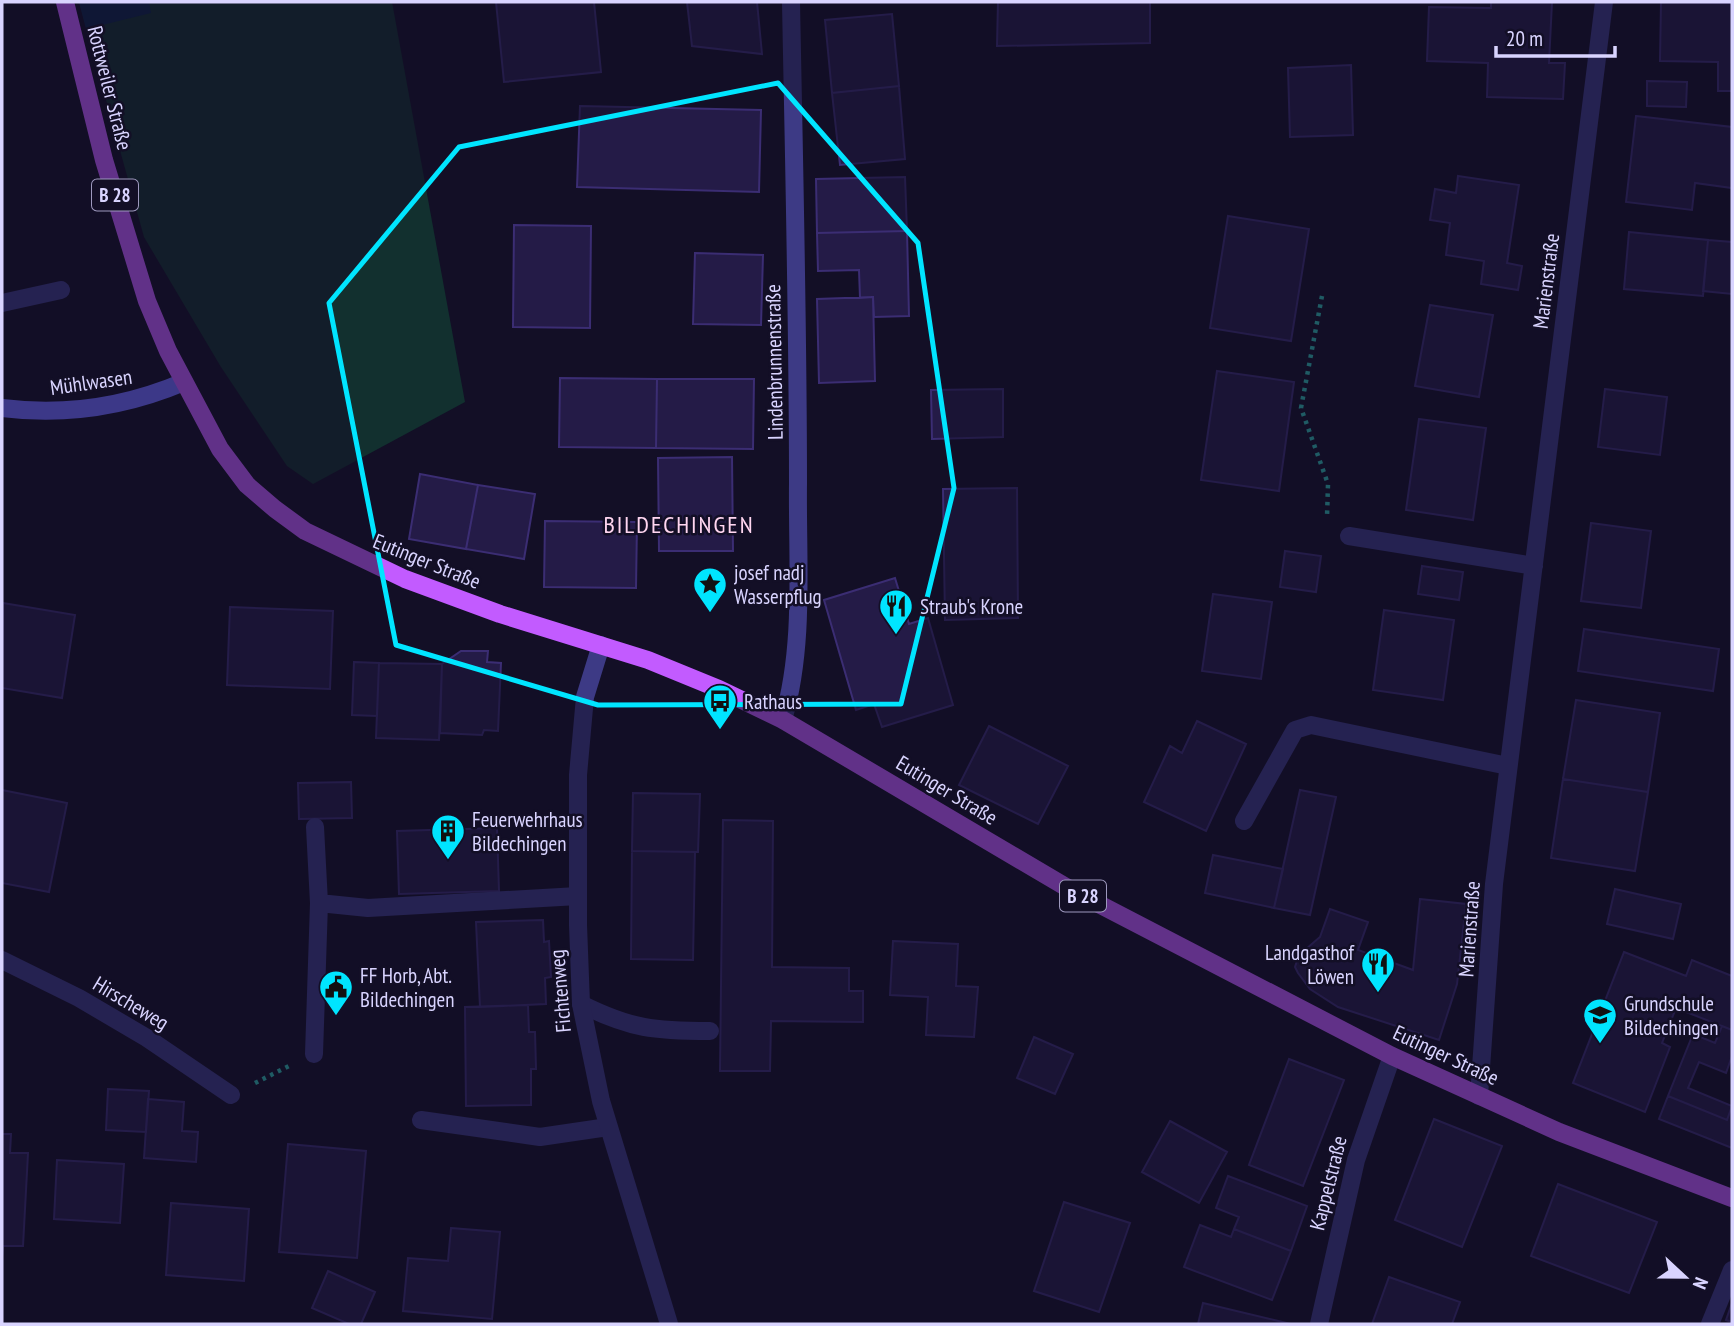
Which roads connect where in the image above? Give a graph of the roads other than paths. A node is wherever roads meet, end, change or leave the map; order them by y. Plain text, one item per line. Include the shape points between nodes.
1 (65, 2) edge
2 (790, 2) edge
3 (1604, 2) edge
4 (61, 289) dead end
5 (2, 303) edge
6 (184, 382) junction
7 (2, 408) edge
8 (1349, 536) dead end
9 (1534, 566) junction
10 (601, 645) junction
11 (783, 720) junction
12 (1508, 766) junction
13 (1244, 821) dead end
14 (315, 827) dead end
15 (578, 895) junction
16 (319, 904) junction
17 (2, 960) edge
18 (581, 1004) junction
19 (710, 1031) dead end
20 (314, 1054) road end
21 (1392, 1056) junction
22 (232, 1095) road end
23 (1479, 1096) junction
24 (421, 1120) dead end
25 (608, 1128) junction
26 (1732, 1198) edge
27 (1732, 1270) edge
28 (669, 1324) edge
29 (1320, 1324) edge
30 (1710, 1324) edge

1 - 6 main road, Rottweiler Straße / B 28 via 104,160 143,289
2 - 11 street, Lindenbrunnenstraße via 796,198 797,592 792,688
3 - 9 street, Marienstraße
4 - 5 street
6 - 7 street, Mühlwasen via 131,402 94,408
6 - 10 main road, Eutinger Straße / B 28 via 220,449 247,485 305,531 405,579
8 - 9 street
9 - 12 street, Marienstraße
10 - 11 main road, Eutinger Straße / B 28 via 660,664
10 - 15 street, Fichtenweg via 580,740
11 - 21 main road, Eutinger Straße / B 28 via 1066,887
12 - 13 street via 1311,725 1295,730
12 - 23 street, Marienstraße via 1494,884
14 - 16 street
15 - 16 street via 368,908
15 - 18 street, Fichtenweg
16 - 20 street
17 - 22 street, Hirscheweg via 79,998
18 - 19 street via 641,1028
18 - 25 street, Fichtenweg
21 - 23 main road, Eutinger Straße / B 28
21 - 29 street, Kappelstraße via 1356,1160
23 - 26 main road, Eutinger Straße / B 28
24 - 25 street via 540,1137
25 - 28 street, Fichtenweg
27 - 30 street

